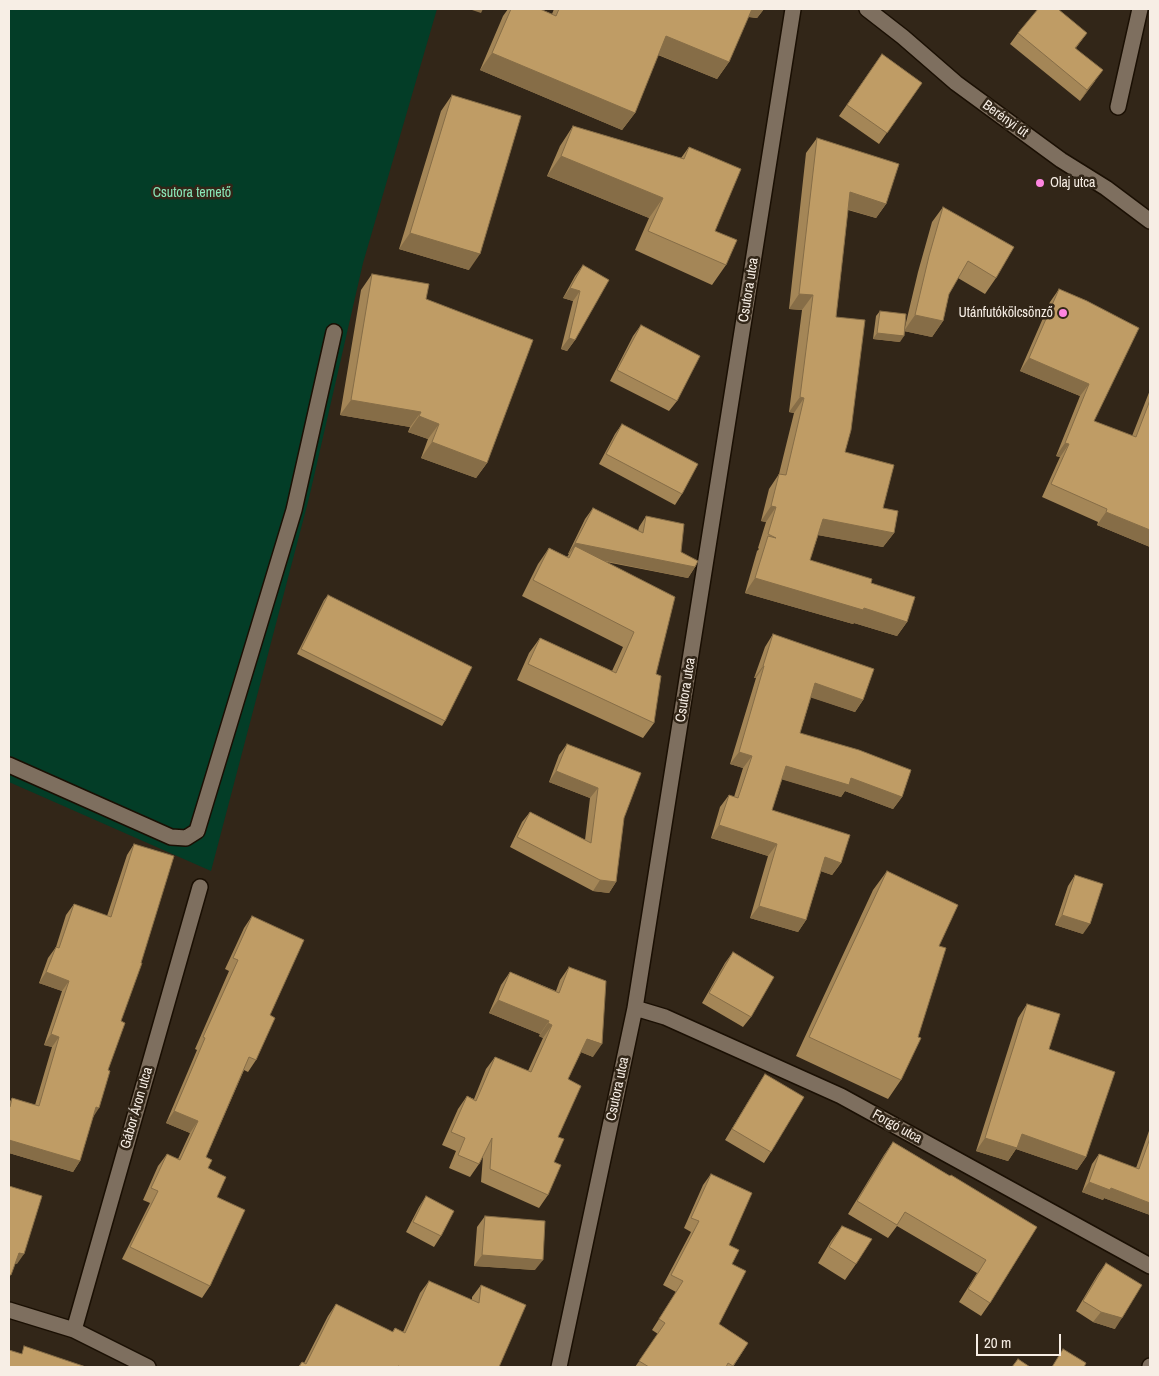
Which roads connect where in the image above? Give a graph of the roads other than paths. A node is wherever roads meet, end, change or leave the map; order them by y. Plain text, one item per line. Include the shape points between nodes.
1 (793, 9) edge
2 (867, 9) edge
3 (1140, 9) edge
4 (1118, 107) dead end
5 (1150, 221) edge
6 (334, 332) dead end
7 (9, 766) edge
8 (200, 887) dead end
9 (636, 1008) junction
10 (1150, 1266) edge
11 (9, 1310) edge
12 (74, 1330) junction
13 (148, 1367) edge
14 (559, 1367) edge

1 - 9 street, Csutora utca
2 - 5 street, Berényi út via 956,83
3 - 4 street
6 - 7 street via 294,510 198,830 186,838 170,837
8 - 12 street, Gábor Áron utca
9 - 10 street, Forgó utca via 665,1017 841,1096
9 - 14 street, Csutora utca
11 - 12 street
12 - 13 street

